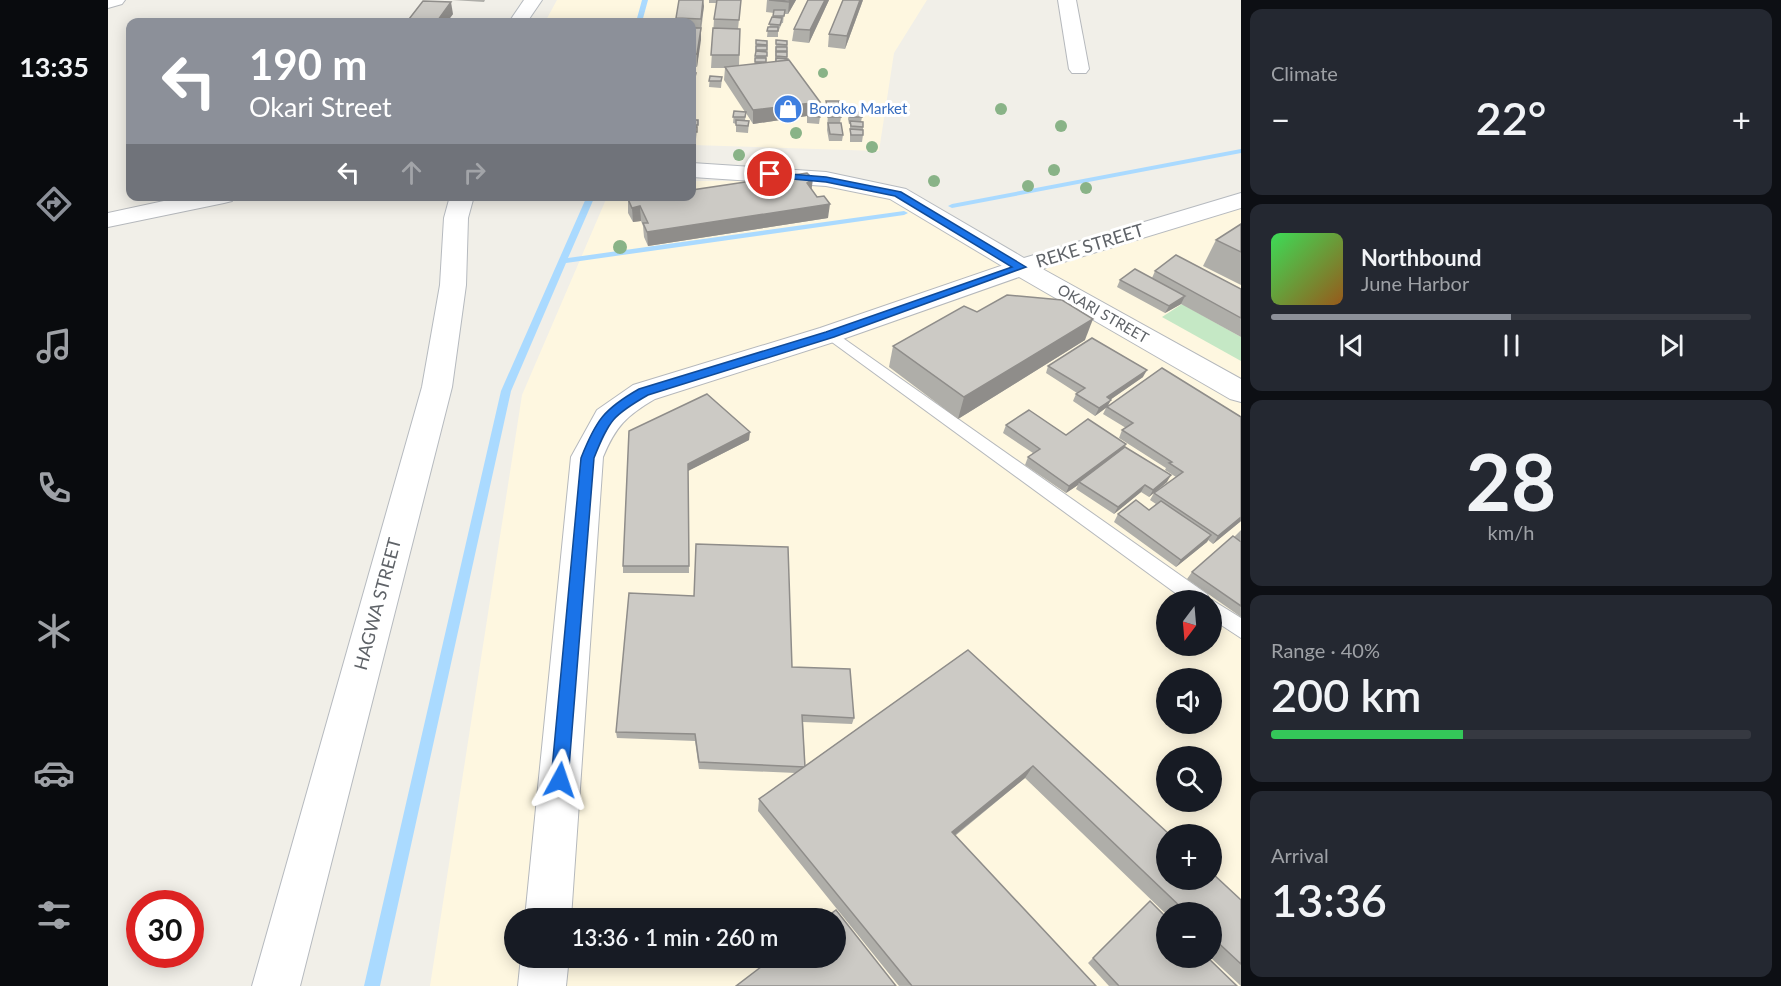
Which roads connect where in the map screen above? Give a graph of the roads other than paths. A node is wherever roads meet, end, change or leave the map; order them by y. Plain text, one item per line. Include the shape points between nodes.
1 (116, 0) edge
2 (533, 0) edge
3 (1067, 0) edge
4 (108, 3) edge
5 (521, 18) edge
6 (1079, 69) dead end
7 (696, 170) edge
8 (1241, 200) edge
9 (200, 201) edge
10 (455, 204) edge
11 (108, 220) edge
12 (1021, 267) junction
13 (830, 334) junction
14 (1241, 392) edge
15 (1186, 590) edge
16 (1222, 615) edge
17 (1241, 629) edge
18 (549, 908) edge
19 (544, 968) edge
20 (276, 986) edge
21 (542, 986) edge

1 - 4 street
2 - 5 street
3 - 6 street
7 - 12 street, OKARI STREET via 826,179 898,194
8 - 12 street, REKE STREET
9 - 11 street
10 - 20 street, HAGWA STREET via 453,285 436,387
12 - 13 street, REKE STREET
12 - 14 street, OKARI STREET
13 - 15 lane
13 - 18 street, REKE STREET via 644,392 616,407 600,425 587,458
16 - 17 lane
19 - 21 street

